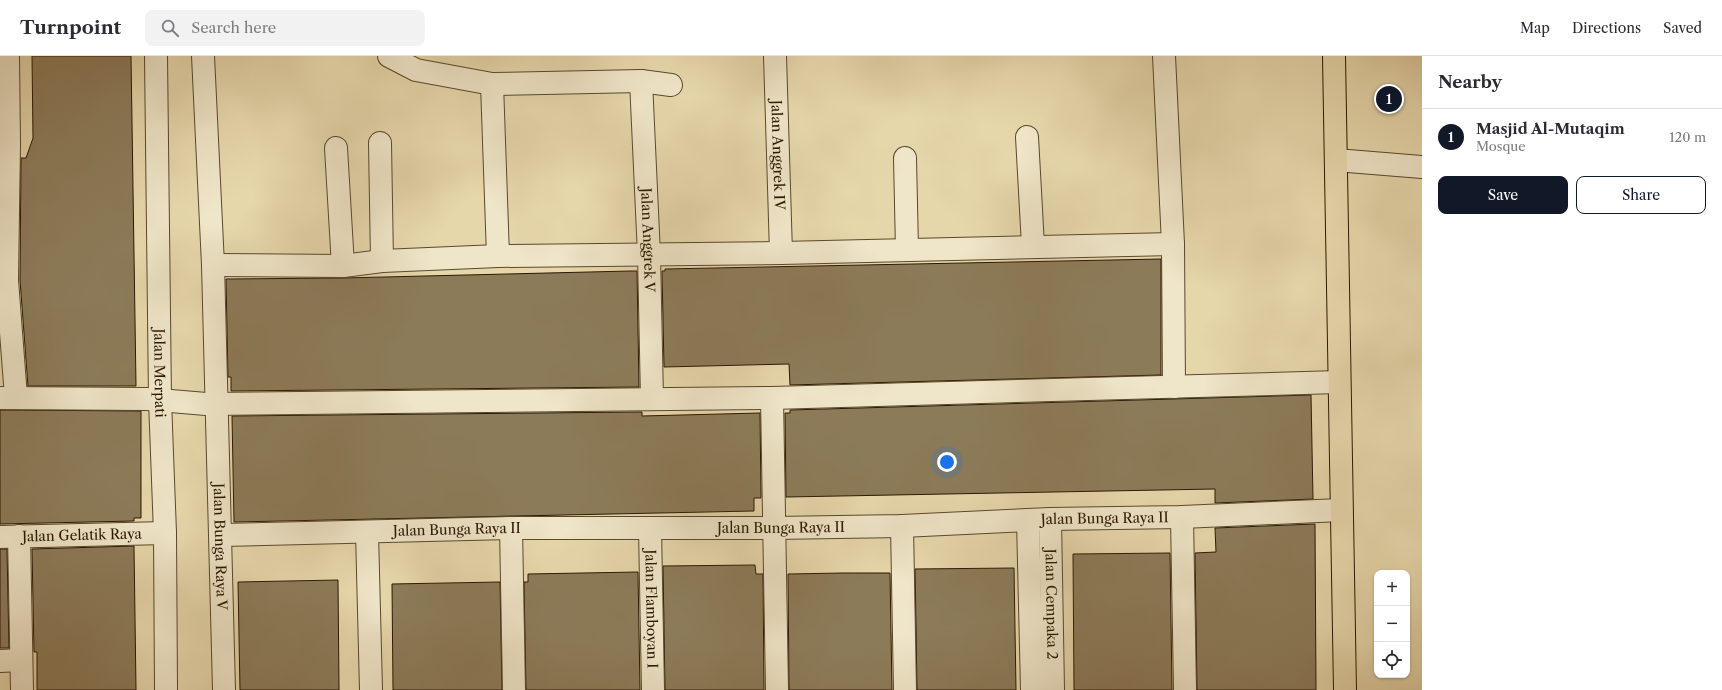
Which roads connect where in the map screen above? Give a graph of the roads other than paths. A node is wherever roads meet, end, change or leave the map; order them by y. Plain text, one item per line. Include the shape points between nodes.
1 (8, 56) edge
2 (156, 56) edge
3 (203, 56) edge
4 (389, 56) edge
5 (775, 56) edge
6 (1164, 56) edge
7 (1334, 56) edge
8 (641, 81) junction
9 (492, 84) junction
10 (671, 84) dead end
11 (5, 120) edge
12 (1027, 137) dead end
13 (380, 143) dead end
14 (5, 144) edge
15 (336, 148) dead end
16 (905, 158) dead end
17 (1336, 160) junction
18 (1422, 167) edge
19 (1173, 244) junction
20 (1033, 246) junction
21 (907, 250) junction
22 (781, 253) junction
23 (648, 255) junction
24 (498, 256) junction
25 (382, 261) junction
26 (213, 265) junction
27 (343, 266) junction
28 (3, 280) edge
29 (1339, 382) junction
30 (1174, 387) junction
31 (8, 398) edge
32 (772, 398) junction
33 (652, 399) junction
34 (160, 400) junction
35 (215, 404) junction
36 (1341, 510) junction
37 (1182, 517) junction
38 (1050, 519) junction
39 (1028, 520) junction
40 (902, 526) junction
41 (511, 528) junction
42 (650, 528) junction
43 (774, 528) junction
44 (367, 532) junction
45 (165, 533) junction
46 (221, 535) junction
47 (10, 536) edge
48 (10, 660) edge
49 (22, 690) edge
50 (166, 690) edge
51 (224, 690) edge
52 (371, 690) edge
53 (514, 690) edge
54 (653, 690) edge
55 (777, 690) edge
56 (905, 690) edge
57 (1032, 690) edge
58 (1054, 690) edge
59 (1186, 690) edge
60 (1345, 690) edge

1 - 11 street
2 - 34 street, Jalan Merpati
3 - 26 street, Jalan Bunga Raya V
4 - 9 street via 416,70
5 - 22 street, Jalan Anggrek IV
6 - 19 street
7 - 17 main road
8 - 9 street
8 - 10 street
8 - 23 street, Jalan Anggrek V
9 - 24 street
11 - 14 street
12 - 20 street
13 - 25 street
14 - 28 street
15 - 27 street
16 - 21 street
17 - 18 street
17 - 29 main road
19 - 20 street
19 - 30 street
20 - 21 street
21 - 22 street
22 - 23 street
23 - 24 street
23 - 33 street, Jalan Anggrek V
24 - 25 street
25 - 27 street
26 - 27 street
26 - 35 street, Jalan Bunga Raya V
28 - 31 street
29 - 30 street
29 - 36 main road
30 - 32 street
31 - 34 street
32 - 33 street
32 - 43 street
33 - 35 street
34 - 35 street
34 - 45 street, Jalan Merpati
35 - 46 street, Jalan Bunga Raya V
36 - 37 street, Jalan Bunga Raya II
36 - 60 main road
37 - 38 street, Jalan Bunga Raya II
37 - 59 street
38 - 39 street, Jalan Bunga Raya II
38 - 58 street, Jalan Cempaka 2
39 - 40 street, Jalan Bunga Raya II
39 - 57 street, Jalan Cempaka 2
40 - 43 street, Jalan Bunga Raya II
40 - 56 street
41 - 42 street, Jalan Bunga Raya II
41 - 44 street, Jalan Bunga Raya II
41 - 53 street
42 - 43 street, Jalan Bunga Raya II
42 - 54 street, Jalan Flamboyan I
43 - 55 street
44 - 46 street, Jalan Bunga Raya II
44 - 52 street
45 - 47 street, Jalan Gelatik Raya
45 - 50 street, Jalan Merpati
46 - 51 street, Jalan Bunga Raya V
47 - 48 street
48 - 49 street

